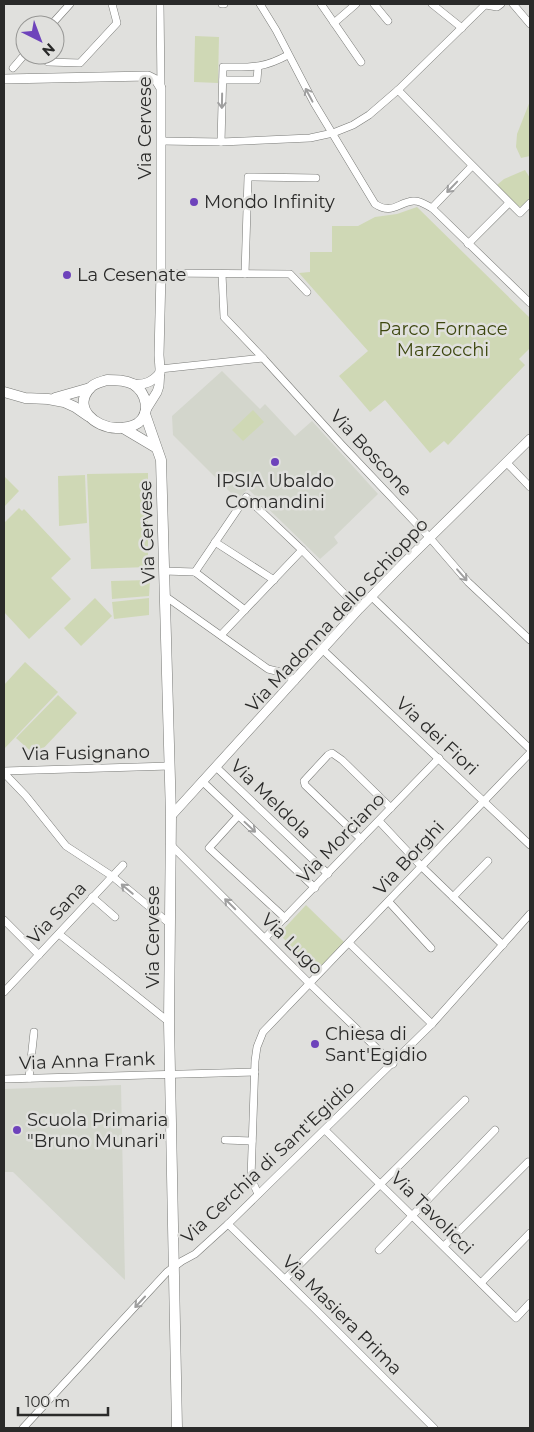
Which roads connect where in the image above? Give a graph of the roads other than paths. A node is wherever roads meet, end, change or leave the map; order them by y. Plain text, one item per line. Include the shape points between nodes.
1 (70, 4) edge
2 (112, 4) edge
3 (160, 4) edge
4 (260, 4) edge
5 (321, 4) edge
6 (356, 4) edge
7 (374, 4) edge
8 (432, 4) edge
9 (485, 4) edge
10 (501, 4) edge
11 (513, 4) edge
12 (60, 15) edge
13 (388, 21) dead end
14 (334, 23) junction
15 (530, 24) edge
16 (462, 28) junction
17 (288, 55) junction
18 (361, 62) dead end
19 (65, 63) edge
20 (16, 65) edge
21 (258, 67) junction
22 (13, 68) dead end
23 (161, 69) junction
24 (148, 76) junction
25 (4, 79) edge
26 (223, 80) junction
27 (161, 88) junction
28 (398, 90) junction
29 (333, 133) junction
30 (161, 141) junction
31 (221, 142) junction
32 (472, 166) junction
33 (316, 178) dead end
34 (509, 203) junction
35 (530, 203) edge
36 (432, 208) junction
37 (468, 244) junction
38 (161, 273) junction
39 (222, 274) junction
40 (245, 274) junction
41 (307, 292) dead end
42 (530, 303) edge
43 (263, 358) junction
44 (160, 371) junction
45 (133, 384) junction
46 (90, 388) junction
47 (4, 392) edge
48 (48, 399) junction
49 (146, 411) junction
50 (88, 416) junction
51 (123, 428) junction
52 (530, 439) edge
53 (155, 447) junction
54 (506, 463) junction
55 (530, 487) edge
56 (430, 538) junction
57 (216, 542) junction
58 (302, 550) junction
59 (164, 571) junction
60 (195, 572) junction
61 (274, 580) junction
62 (165, 596) junction
63 (372, 597) junction
64 (359, 609) junction
65 (245, 610) junction
66 (222, 635) junction
67 (530, 640) edge
68 (323, 650) junction
69 (295, 681) junction
70 (530, 749) edge
71 (530, 753) edge
72 (439, 758) junction
73 (170, 766) junction
74 (216, 767) junction
75 (4, 772) edge
76 (202, 781) junction
77 (485, 801) junction
78 (391, 808) junction
79 (171, 816) junction
80 (238, 816) junction
81 (379, 820) junction
82 (361, 839) junction
83 (170, 844) junction
84 (530, 844) edge
85 (488, 860) dead end
86 (123, 865) dead end
87 (422, 867) junction
88 (328, 874) junction
89 (112, 876) junction
90 (315, 888) junction
91 (453, 897) junction
92 (92, 898) junction
93 (389, 902) junction
94 (530, 914) edge
95 (115, 918) dead end
96 (284, 918) junction
97 (4, 920) edge
98 (170, 924) junction
99 (59, 934) junction
100 (265, 938) junction
101 (349, 943) junction
102 (503, 945) junction
103 (431, 948) dead end
104 (39, 955) junction
105 (7, 983) edge
106 (310, 984) junction
107 (4, 992) edge
108 (169, 1022) junction
109 (432, 1024) junction
110 (34, 1032) dead end
111 (393, 1064) junction
112 (255, 1072) junction
113 (171, 1074) junction
114 (29, 1078) junction
115 (4, 1079) edge
116 (465, 1100) dead end
117 (325, 1130) junction
118 (495, 1130) dead end
119 (225, 1140) dead end
120 (252, 1141) junction
121 (528, 1162) dead end
122 (381, 1184) junction
123 (258, 1194) junction
124 (413, 1216) junction
125 (228, 1224) junction
126 (530, 1233) edge
127 (444, 1246) junction
128 (379, 1250) dead end
129 (173, 1266) junction
130 (285, 1279) junction
131 (481, 1283) junction
132 (530, 1303) edge
133 (23, 1428) edge
134 (177, 1428) edge
135 (434, 1428) edge

1 - 12 street
2 - 19 street via 117,23 80,63
3 - 23 street, Via Cervese
4 - 17 street
5 - 14 street
6 - 14 street
7 - 13 street
8 - 16 street
9 - 10 street via 497,7
9 - 16 street
11 - 15 street
14 - 18 street
16 - 28 street
17 - 21 street
29 -> 17 street
20 - 22 street
21 - 26 street via 257,80
21 - 26 street via 223,67
23 - 24 street
23 - 27 street, Via Cervese
24 - 25 street
24 - 27 street
26 -> 31 street
27 - 30 street, Via Cervese
28 - 29 street via 369,115
28 - 32 street
29 - 31 street via 310,138
29 - 36 street via 375,204 389,209 414,201
30 - 31 street
30 - 38 street, Via Cervese
32 - 34 street
32 -> 36 street
33 - 40 street via 248,177
34 - 35 street via 520,213
34 - 37 street
36 - 37 street
37 - 42 street
38 - 39 street
38 - 44 street, Via Cervese
39 - 40 street
39 - 43 street, Via Boscone via 224,317
40 - 41 street via 290,274
43 - 44 street
43 - 56 street, Via Boscone
44 - 45 street via 145,385
44 - 49 street, Via Cervese via 159,386
45 - 46 main road via 107,380
45 - 49 main road via 144,396
46 - 48 main road
46 - 50 main road via 84,398
47 - 48 main road via 25,398
48 - 50 main road via 64,402
49 - 51 main road via 138,422
49 - 53 main road, Via Cervese
50 - 51 main road via 102,426
51 - 53 main road
52 - 54 street, Via Madonna dello Schioppo
53 - 59 main road, Via Cervese via 161,460
54 - 55 street
54 - 56 street, Via Madonna dello Schioppo
56 - 63 street, Via Madonna dello Schioppo
56 -> 67 street, Via Boscone via 468,582
57 - 58 street via 246,497
57 - 60 street
57 - 61 street
58 - 61 street
58 - 64 street
59 - 60 street
59 - 62 main road, Via Cervese
60 - 65 street
61 - 65 street
62 - 66 street
62 - 73 main road, Via Cervese
63 - 64 street, Via Madonna dello Schioppo
63 - 70 street
64 - 68 street, Via Madonna dello Schioppo
65 - 66 street
66 - 69 street via 268,669 284,673
68 - 69 street, Via Madonna dello Schioppo
68 - 72 street, Via dei Fiori
69 - 74 street, Via Madonna dello Schioppo
71 - 77 street, Via Borghi
72 - 77 street, Via dei Fiori
72 - 78 street, Via Morciano
73 - 75 street, Via Fusignano
73 - 79 main road, Via Cervese
74 - 76 street, Via Madonna dello Schioppo
74 - 88 street, Via Meldola
75 - 89 street via 66,846
76 - 79 street, Via Madonna dello Schioppo
76 - 80 street
77 - 84 street, Via dei Fiori
77 - 87 street, Via Borghi
78 - 81 street, Via Morciano
78 - 82 street via 332,753 307,776 305,786
79 - 83 main road, Via Cervese
80 -> 90 street
80 - 96 street via 210,848
81 - 82 street, Via Morciano
81 - 87 street
82 - 88 street, Via Morciano
83 - 98 main road, Via Cervese
100 -> 83 street, Via Lugo
85 - 91 street
86 - 89 street, Via Sana
87 - 91 street
87 - 93 street, Via Borghi
88 - 90 street, Via Morciano
89 - 92 street, Via Sana
98 -> 89 street
90 - 96 street, Via Morciano
91 - 102 street
92 - 95 street
92 - 99 street, Via Sana
93 - 101 street, Via Borghi
93 - 103 street
94 - 102 street, Via Cerchia di Sant'Egidio
96 - 100 street, Via Morciano
97 - 104 street
98 - 108 main road, Via Cervese
99 - 104 street, Via Sana
99 - 108 street
100 - 106 street, Via Lugo
101 - 106 street, Via Borghi
101 - 109 street
102 - 109 street, Via Cerchia di Sant'Egidio
104 - 105 street, Via Sana
105 - 107 street, Via Sana
106 - 111 street, Via Lugo
106 - 112 street, Via Borghi via 263,1032 257,1047
108 - 113 main road, Via Cervese
109 - 111 street, Via Cerchia di Sant'Egidio
110 - 114 street
111 - 117 street, Via Cerchia di Sant'Egidio
112 - 113 street, Via Anna Frank
112 - 120 street, Via Borghi
113 - 114 street, Via Anna Frank
113 - 129 main road, Via Cervese
114 - 115 street, Via Anna Frank
116 - 122 street
117 - 122 street, Via Tavolicci
117 - 123 street, Via Cerchia di Sant'Egidio
118 - 124 street
119 - 120 street
120 - 123 street, Via Borghi via 251,1178
121 - 127 street
122 - 124 street, Via Tavolicci
122 - 130 street
123 - 125 street, Via Cerchia di Sant'Egidio
124 - 127 street, Via Tavolicci
124 - 128 street
125 - 129 street, Via Cerchia di Sant'Egidio via 195,1254
125 - 130 street, Via Masiera Prima
126 - 131 street
127 - 131 street, Via Tavolicci
129 -> 133 street, Via Cerchia di Sant'Egidio
129 - 134 main road, Via Cervese
130 - 135 street, Via Masiera Prima
131 - 132 street, Via Tavolicci via 516,1318

